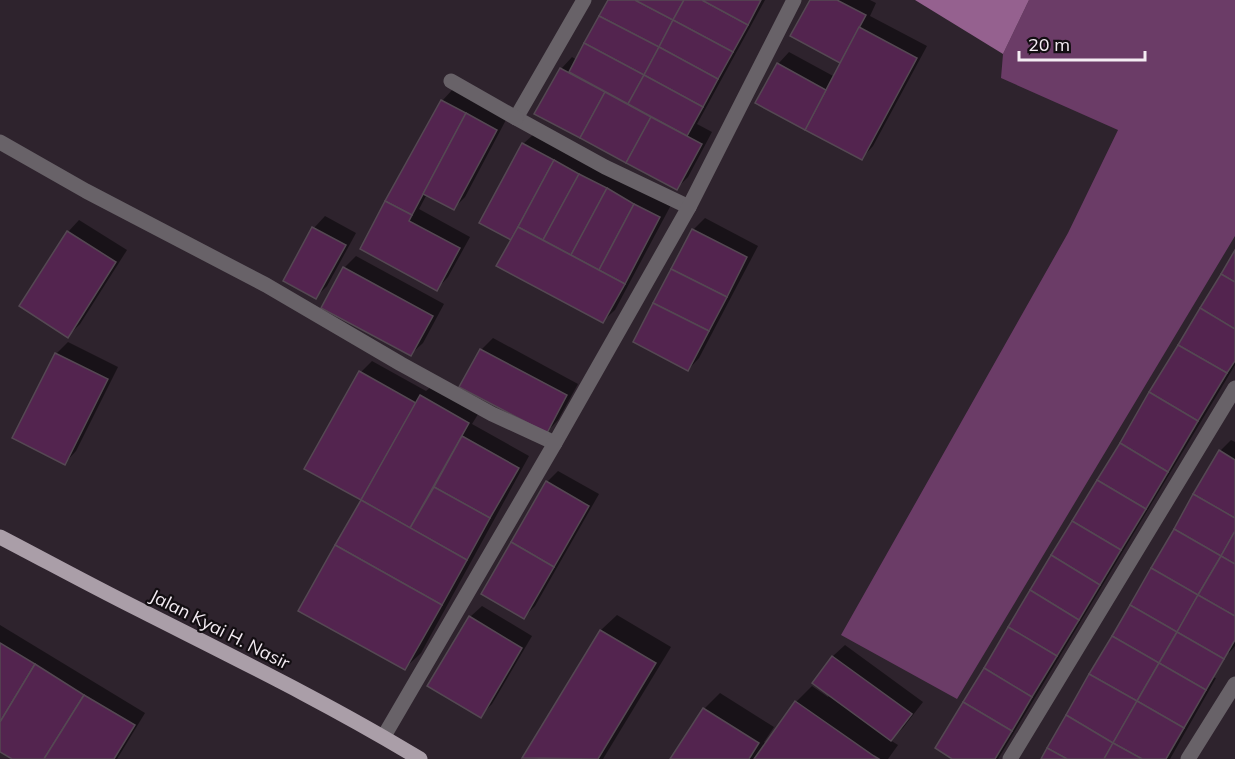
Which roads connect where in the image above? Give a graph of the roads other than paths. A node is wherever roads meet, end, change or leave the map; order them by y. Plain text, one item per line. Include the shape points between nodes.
1 (584, 0) edge
2 (794, 0) edge
3 (451, 81) dead end
4 (516, 118) junction
5 (0, 142) edge
6 (689, 207) junction
7 (1235, 388) edge
8 (555, 443) junction
9 (0, 537) edge
10 (1235, 684) edge
11 (384, 736) junction
12 (420, 759) edge
13 (1010, 759) edge
14 (1188, 759) edge

1 - 4 street
2 - 6 street
3 - 4 street
4 - 6 street
5 - 8 street via 266,285 492,414
6 - 8 street
7 - 13 street
8 - 11 street
9 - 11 main road, Jalan Kyai H. Nasir
10 - 14 street
11 - 12 main road, Jalan Kyai H. Nasir

